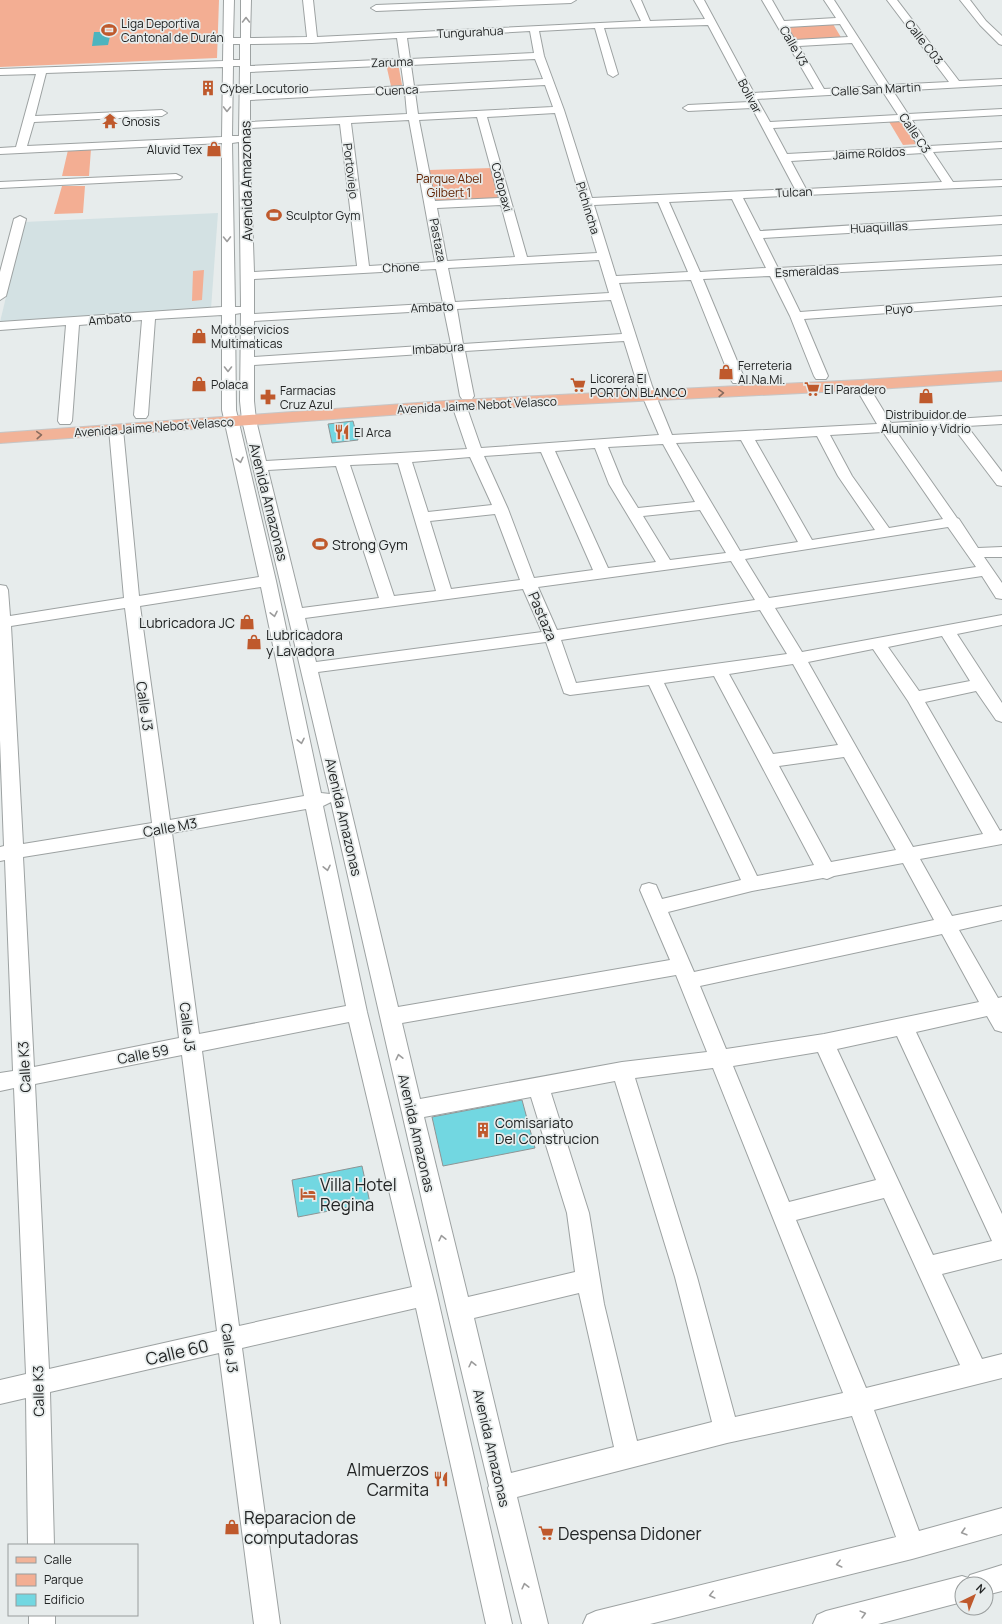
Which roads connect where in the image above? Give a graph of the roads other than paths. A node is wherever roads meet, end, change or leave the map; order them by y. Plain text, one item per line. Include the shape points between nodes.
1 (229, 0) edge
2 (246, 0) edge
3 (308, 0) edge
4 (636, 0) edge
5 (700, 0) edge
6 (767, 0) edge
7 (829, 0) edge
8 (892, 0) edge
9 (965, 0) edge
10 (573, 5) edge
11 (376, 8) edge
12 (843, 21) junction
13 (710, 22) junction
14 (781, 24) junction
15 (647, 25) junction
16 (579, 26) junction
17 (599, 26) junction
18 (534, 29) junction
19 (402, 36) junction
20 (312, 40) junction
21 (855, 40) junction
22 (229, 41) junction
23 (246, 41) junction
24 (1002, 42) edge
25 (792, 43) junction
26 (539, 56) junction
27 (404, 61) junction
28 (228, 63) junction
29 (244, 66) junction
30 (42, 70) junction
31 (0, 72) edge
32 (613, 74) dead end
33 (548, 82) junction
34 (1002, 82) edge
35 (957, 84) junction
36 (409, 89) junction
37 (886, 89) junction
38 (821, 92) junction
39 (245, 97) junction
40 (753, 101) junction
41 (688, 108) dead end
42 (559, 110) junction
43 (1002, 112) edge
44 (162, 113) dead end
45 (481, 113) junction
46 (413, 116) junction
47 (904, 118) junction
48 (30, 120) junction
49 (345, 120) junction
50 (245, 125) junction
51 (766, 125) junction
52 (244, 138) junction
53 (226, 139) junction
54 (1002, 145) edge
55 (926, 149) junction
56 (21, 150) junction
57 (0, 151) edge
58 (784, 158) junction
59 (176, 177) dead end
60 (1002, 183) edge
61 (0, 185) edge
62 (950, 185) junction
63 (802, 192) junction
64 (736, 195) junction
65 (662, 199) junction
66 (506, 201) junction
67 (586, 202) junction
68 (431, 205) junction
69 (20, 219) dead end
70 (1002, 220) edge
71 (756, 235) junction
72 (603, 256) junction
73 (522, 260) junction
74 (1002, 260) edge
75 (443, 265) junction
76 (363, 269) junction
77 (774, 273) junction
78 (248, 276) junction
79 (696, 276) junction
80 (611, 280) junction
81 (0, 296) edge
82 (616, 296) junction
83 (1002, 301) edge
84 (450, 306) junction
85 (228, 311) junction
86 (247, 313) junction
87 (149, 316) junction
88 (796, 316) junction
89 (73, 322) junction
90 (0, 327) edge
91 (629, 337) junction
92 (458, 346) junction
93 (248, 361) junction
94 (1002, 365) edge
95 (821, 376) junction
96 (1002, 376) edge
97 (738, 380) junction
98 (862, 385) junction
99 (647, 391) junction
100 (463, 401) junction
101 (141, 415) junction
102 (239, 415) junction
103 (65, 420) junction
104 (1002, 420) edge
105 (957, 423) junction
106 (0, 424) edge
107 (887, 428) junction
108 (116, 429) junction
109 (821, 431) junction
110 (746, 436) junction
111 (0, 438) edge
112 (667, 439) junction
113 (600, 444) junction
114 (546, 448) junction
115 (475, 452) junction
116 (404, 458) junction
117 (341, 460) junction
118 (260, 466) junction
119 (1002, 482) edge
120 (704, 505) junction
121 (501, 509) junction
122 (633, 513) junction
123 (423, 517) junction
124 (954, 522) junction
125 (886, 533) junction
126 (807, 545) junction
127 (1002, 552) edge
128 (975, 554) junction
129 (736, 556) junction
130 (666, 565) junction
131 (984, 571) junction
132 (603, 574) junction
133 (268, 581) junction
134 (529, 584) junction
135 (0, 590) edge
136 (1002, 594) edge
137 (445, 595) junction
138 (132, 602) junction
139 (388, 602) junction
140 (764, 604) junction
141 (296, 614) junction
142 (1002, 620) edge
143 (4, 622) junction
144 (947, 631) junction
145 (552, 636) junction
146 (878, 644) junction
147 (798, 658) junction
148 (3, 661) edge
149 (309, 668) junction
150 (718, 670) junction
151 (654, 679) junction
152 (980, 685) junction
153 (915, 698) junction
154 (1002, 715) edge
155 (4, 745) edge
156 (849, 750) junction
157 (767, 761) junction
158 (339, 796) junction
159 (313, 801) junction
160 (162, 828) junction
161 (999, 838) edge
162 (7, 853) edge
163 (908, 854) junction
164 (827, 872) junction
165 (752, 884) junction
166 (1002, 913) edge
167 (947, 925) junction
168 (685, 973) junction
169 (357, 1012) junction
170 (999, 1012) edge
171 (390, 1017) junction
172 (903, 1026) junction
173 (824, 1042) junction
174 (190, 1045) junction
175 (720, 1059) junction
176 (622, 1071) junction
177 (24, 1078) junction
178 (0, 1082) edge
179 (538, 1086) junction
180 (412, 1110) junction
181 (889, 1187) junction
182 (783, 1213) junction
183 (1002, 1238) edge
184 (1002, 1249) edge
185 (926, 1267) junction
186 (588, 1280) junction
187 (424, 1295) junction
188 (460, 1310) junction
189 (229, 1340) junction
190 (1002, 1366) edge
191 (976, 1373) junction
192 (38, 1383) junction
193 (0, 1392) edge
194 (860, 1402) junction
195 (727, 1431) junction
196 (628, 1456) junction
197 (501, 1488) junction
198 (1002, 1521) edge
199 (41, 1544) edge
200 (912, 1546) junction
201 (954, 1590) edge
202 (267, 1624) edge
203 (499, 1624) edge
204 (535, 1624) edge
205 (596, 1624) edge
206 (826, 1624) edge

1 - 22 street, Avenida Amazonas
23 -> 2 street, Avenida Amazonas
3 - 20 street
4 - 15 street
5 - 13 street, Bolivar
6 - 14 street, Calle V3
7 - 12 street, Calle C3
8 - 35 street, Calle C03
9 - 24 street
10 - 11 street
10 - 16 street
12 - 14 street
12 - 21 street, Calle C3
13 - 15 street, Tungurahua
13 - 40 street, Bolivar
14 - 25 street, Calle V3
15 - 17 street, Tungurahua
16 - 17 street, Tungurahua
16 - 18 street, Tungurahua
17 - 32 street
18 - 19 street, Tungurahua
18 - 26 street, Pichincha
19 - 20 street, Tungurahua via 378,34
19 - 27 street, Pastaza
20 - 23 street, Tungurahua
21 - 25 street
21 - 37 street, Calle C3
22 - 23 street, Tungurahua
22 - 28 street, Avenida Amazonas
23 - 29 street, Avenida Amazonas
25 - 38 street, Calle V3
26 - 27 street, Zaruma
26 - 33 street, Pichincha
27 - 29 street, Zaruma
27 - 36 street, Pastaza
28 - 29 street, Zaruma
28 - 30 street, Zaruma
28 -> 53 street, Avenida Amazonas
29 - 39 street, Avenida Amazonas
30 - 31 street, Zaruma
30 - 48 street
33 - 36 street, Cuenca
33 - 42 street, Pichincha
34 - 35 street, Calle San Martin
35 - 37 street, Calle San Martin
36 - 39 street, Cuenca
36 - 46 street, Pastaza
37 - 38 street, Calle San Martin
37 - 47 street, Calle C3
38 - 40 street, Calle San Martin
39 - 50 street, Avenida Amazonas
40 - 41 street, Calle San Martin
40 - 51 street, Bolivar
42 - 45 street
42 - 67 street, Pichincha
43 - 47 street
44 - 48 street
45 - 46 street
45 - 66 street, Cotopaxi
46 - 49 street
46 - 68 street, Pastaza
47 - 51 street
47 - 55 street, Calle C3
48 - 56 street
49 - 50 street
49 - 76 street, Portoviejo
50 - 52 street, Avenida Amazonas
51 - 58 street, Bolivar
52 - 53 street
52 - 78 street, Avenida Amazonas
53 - 56 street
53 -> 85 street, Avenida Amazonas
54 - 55 street, Jaime Roldos
55 - 58 street, Jaime Roldos
55 - 62 street, Calle C3
56 - 57 street
58 - 63 street, Bolivar
59 - 61 street
60 - 62 street, Tulcan
62 - 63 street, Tulcan
63 - 64 street, Tulcan
64 - 65 street, Tulcan
64 - 71 street
65 - 67 street, Tulcan
65 - 79 street
66 - 68 street
66 - 73 street, Cotopaxi
67 - 72 street, Pichincha
68 - 75 street, Pastaza
69 - 81 street
70 - 71 street, Huaquillas
71 - 77 street
72 - 73 street, Chone
72 - 80 street, Pichincha
73 - 75 street, Chone
74 - 77 street, Esmeraldas
75 - 76 street, Chone
75 - 84 street, Pastaza
76 - 78 street, Chone
77 - 79 street, Esmeraldas
77 - 88 street
78 - 86 street, Avenida Amazonas
79 - 80 street, Esmeraldas
79 - 97 street
80 - 82 street, Pichincha
82 - 84 street, Ambato
82 - 91 street, Pichincha
83 - 88 street, Puyo
84 - 86 street, Ambato
84 - 92 street, Pastaza
85 - 86 street, Ambato
85 - 87 street, Ambato
85 -> 102 street, Avenida Amazonas
86 - 93 street, Avenida Amazonas
87 - 89 street, Ambato
87 - 101 street
88 - 95 street
89 - 90 street, Ambato
89 - 103 street
91 - 92 street, Imbabura
91 - 99 street, Pichincha
92 - 93 street, Imbabura
92 - 100 street, Pastaza
93 - 102 street, Avenida Amazonas
94 - 95 main road, Avenida Jaime Nebot Velasco
95 - 97 main road, Avenida Jaime Nebot Velasco
96 - 98 main road, Avenida Jaime Nebot Velasco
97 - 99 main road, Avenida Jaime Nebot Velasco
99 -> 98 main road, Avenida Jaime Nebot Velasco
98 - 107 street
99 - 100 main road, Avenida Jaime Nebot Velasco
99 - 112 street, Pichincha
100 - 102 main road, Avenida Jaime Nebot Velasco
100 - 115 street, Pastaza
101 - 102 main road, Avenida Jaime Nebot Velasco
101 - 103 main road, Avenida Jaime Nebot Velasco
102 - 108 main road, Avenida Jaime Nebot Velasco
102 - 118 street, Avenida Amazonas
102 -> 133 street, Avenida Amazonas
103 - 106 main road, Avenida Jaime Nebot Velasco
104 - 105 street
105 - 107 street
105 - 119 street
107 - 109 street
107 - 124 street
111 -> 108 main road, Avenida Jaime Nebot Velasco
108 - 138 street, Calle J3
109 - 110 street
109 - 125 street via 845,476
110 - 112 street
110 - 126 street
112 - 113 street
112 - 120 street, Pichincha
113 - 114 street
113 - 122 street via 616,484
114 - 115 street
114 - 132 street
115 - 116 street
115 - 121 street, Pastaza
116 - 117 street
116 - 123 street
117 - 118 street
117 - 139 street
118 - 141 street, Avenida Amazonas
120 - 122 street
120 - 129 street, Pichincha
121 - 123 street
121 - 134 street, Pastaza
122 - 130 street
123 - 137 street
124 - 125 street
124 - 128 street
125 - 126 street
126 - 129 street
127 - 128 street
128 - 131 street
129 - 130 street
129 - 140 street, Pichincha
130 - 132 street
131 - 136 street
131 - 140 street
132 - 134 street
133 - 138 street
133 -> 159 street, Avenida Amazonas
134 - 137 street
134 - 145 street, Pastaza
135 - 143 street, Calle K3
137 - 139 street
138 - 143 street
138 - 160 street, Calle J3
139 - 141 street
140 - 145 street
140 - 147 street, Pichincha
141 - 149 street, Avenida Amazonas
142 - 144 street, Pastaza
143 - 148 street, Calle K3
144 - 146 street, Pastaza
144 - 152 street
145 - 149 street
145 - 151 street, Pastaza via 570,689
146 - 147 street, Pastaza
146 - 153 street
147 - 150 street, Pastaza
147 - 156 street, Pichincha
148 - 155 street, Calle K3
149 - 158 street, Avenida Amazonas
150 - 151 street, Pastaza
150 - 157 street
151 - 165 street
152 - 153 street
152 - 154 street
153 - 161 street
155 - 162 street, Calle K3
156 - 157 street
156 - 163 street, Pichincha
157 - 164 street
158 - 159 street, Calle M3
158 - 171 street, Avenida Amazonas
159 - 160 street, Calle M3
159 -> 169 street, Avenida Amazonas
160 - 162 street, Calle M3
160 - 174 street, Calle J3
161 - 163 street
162 - 177 street, Calle K3
163 - 164 street
163 - 167 street, Pichincha
164 - 165 street
165 - 168 street via 653,899
166 - 167 street
167 - 168 street
167 - 170 street, Pichincha
168 - 171 street
168 - 175 street
169 - 174 street, Calle 59
169 - 187 street, Avenida Amazonas
170 - 172 street
180 -> 171 street, Avenida Amazonas
172 - 173 street
172 - 183 street
173 - 175 street
173 - 181 street
174 - 177 street, Calle 59
174 - 189 street, Calle J3
175 - 176 street
175 - 182 street
176 - 179 street
176 - 195 street via 686,1277
177 - 178 street, Calle 59
177 - 192 street, Calle K3
179 - 180 street
179 - 186 street via 578,1213
188 -> 180 street, Avenida Amazonas
181 - 182 street
181 - 185 street
182 - 194 street
184 - 185 street
185 - 191 street
186 - 188 street
186 - 196 street
187 - 189 street, Calle 60
187 - 203 street, Avenida Amazonas
197 -> 188 street, Avenida Amazonas
189 - 192 street, Calle 60
189 - 202 street, Calle J3
190 - 191 street
191 - 194 street
192 - 193 street, Calle 60
192 - 199 street, Calle K3
194 - 195 street
194 - 200 street
195 - 196 street
196 - 197 street
204 -> 197 street, Avenida Amazonas
198 -> 200 street
200 -> 205 street
206 -> 201 street

